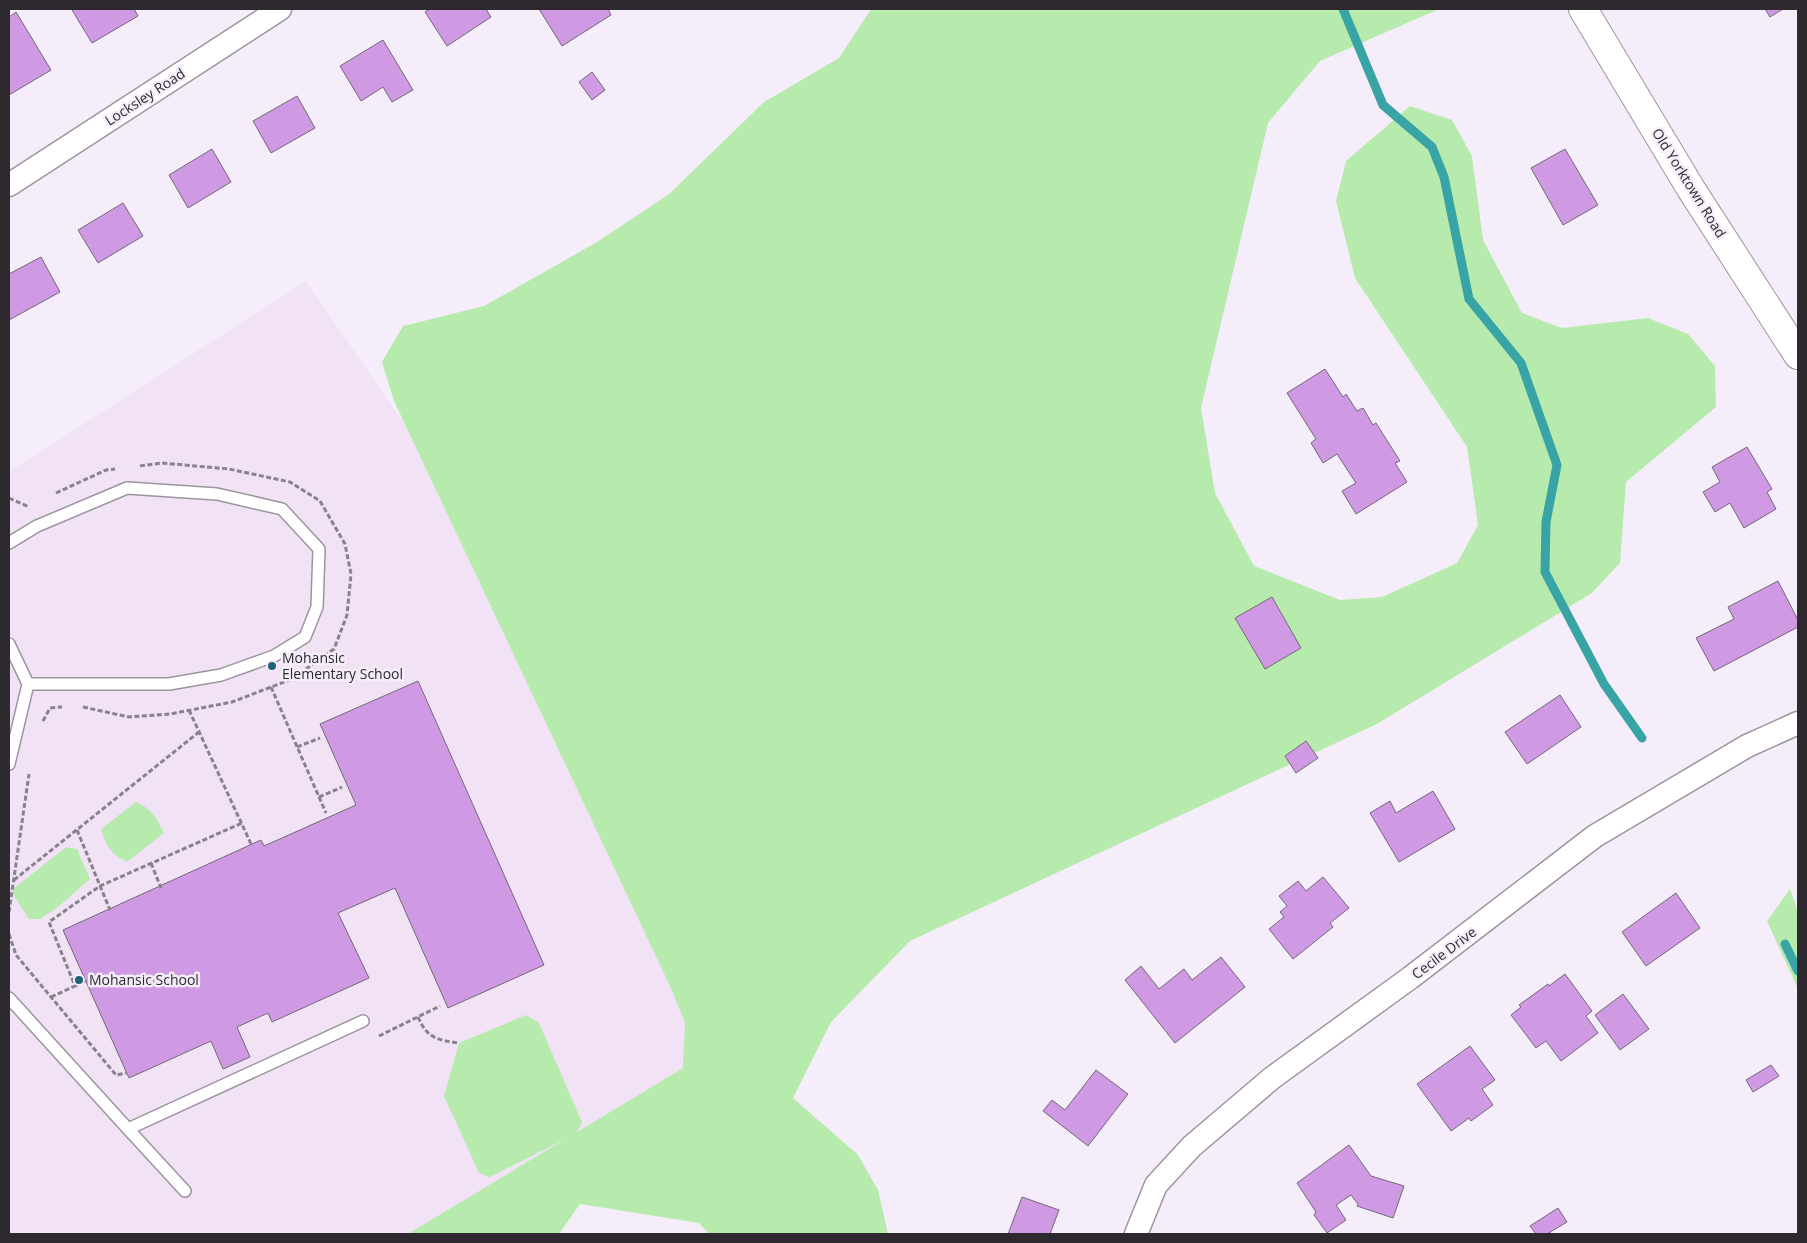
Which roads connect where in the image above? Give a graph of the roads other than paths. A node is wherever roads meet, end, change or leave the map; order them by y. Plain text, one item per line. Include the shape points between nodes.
1 (280, 9) edge
2 (1583, 9) edge
3 (9, 185) edge
4 (1798, 355) edge
5 (9, 543) edge
6 (9, 644) edge
7 (28, 684) junction
8 (1798, 723) edge
9 (14, 725) edge
10 (9, 764) edge
11 (9, 998) edge
12 (363, 1021) road end
13 (128, 1129) junction
14 (184, 1191) dead end
15 (1136, 1234) edge

1 - 3 street, Locksley Road
2 - 4 main road, Old Yorktown Road
5 - 7 lane via 37,526 127,488 217,494 282,508 319,549 317,607 305,637 274,656 221,675 169,684
6 - 7 lane
7 - 9 lane
8 - 15 street, Cecile Drive via 1747,746 1595,836 1410,978 1272,1078 1192,1146 1156,1185
9 - 10 lane
11 - 13 lane
12 - 13 lane
13 - 14 lane

